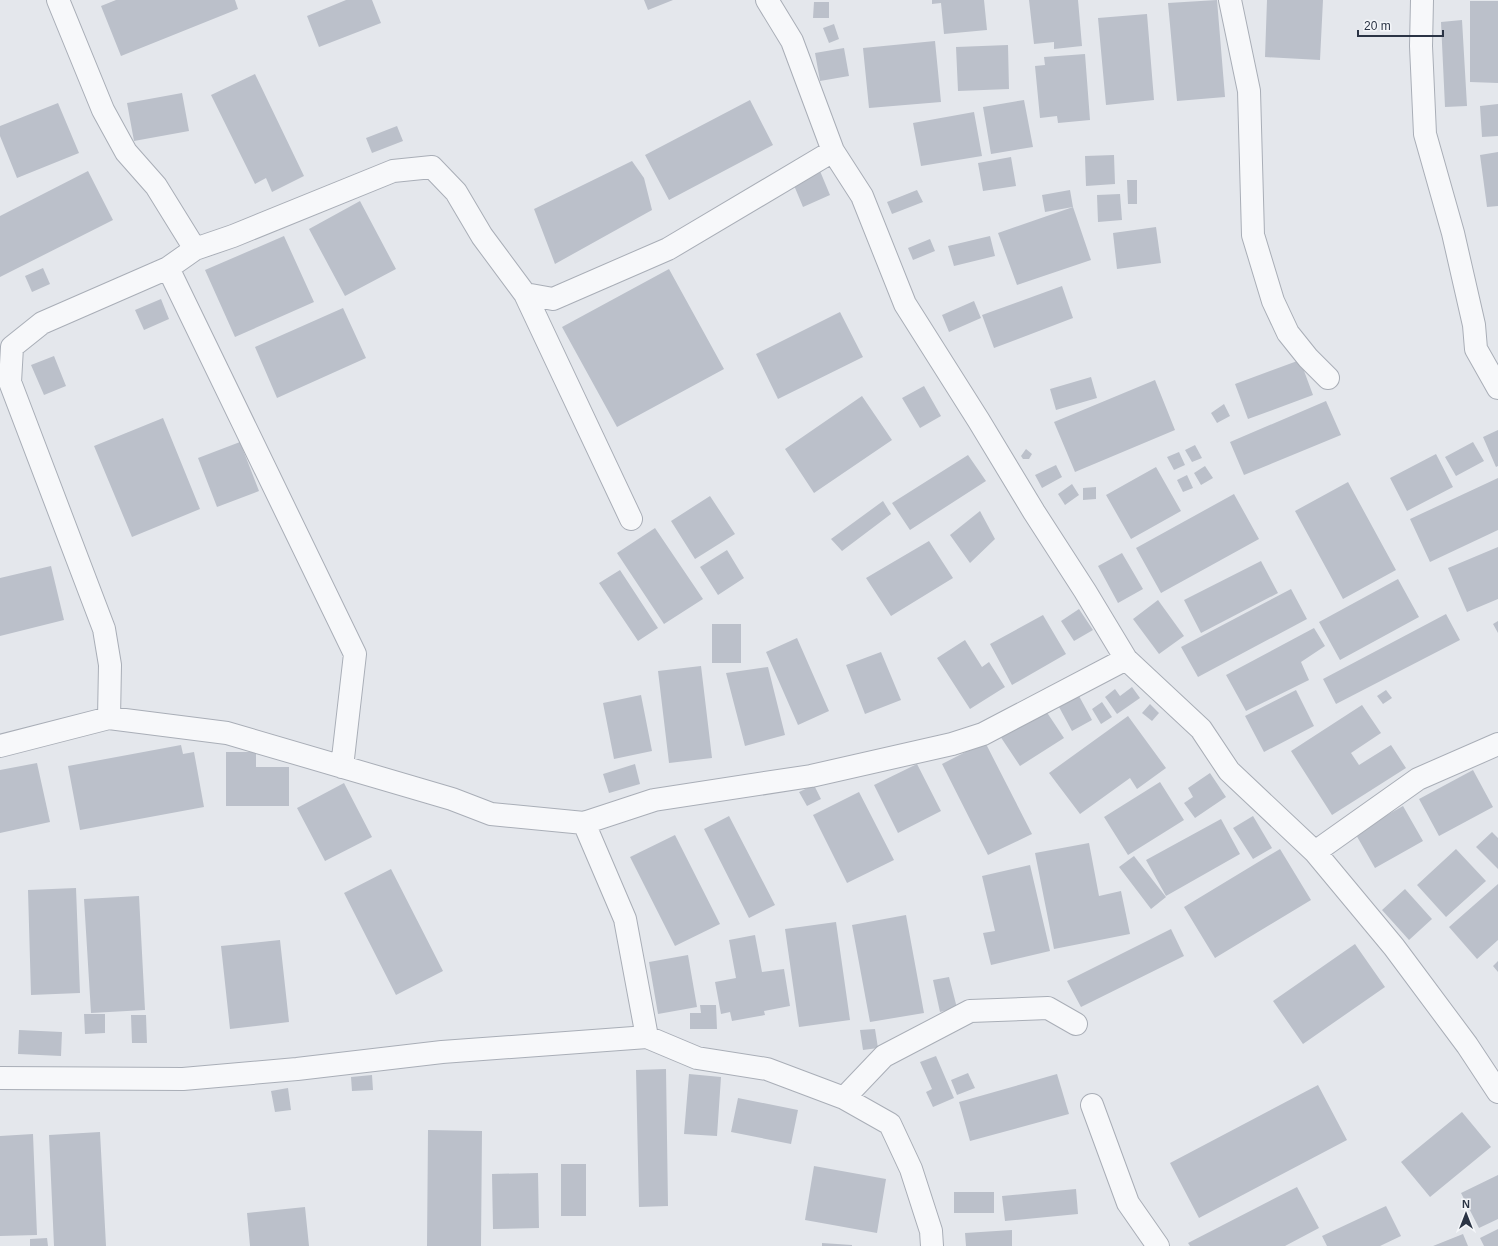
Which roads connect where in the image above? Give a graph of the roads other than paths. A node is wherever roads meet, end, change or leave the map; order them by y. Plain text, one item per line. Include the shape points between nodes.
1 (58, 0) edge
2 (767, 0) edge
3 (1230, 0) edge
4 (1422, 0) edge
5 (833, 151) junction
6 (195, 249) junction
7 (168, 268) junction
8 (525, 294) junction
9 (1328, 378) dead end
10 (1498, 388) edge
11 (631, 519) dead end
12 (1126, 660) junction
13 (109, 718) junction
14 (1498, 744) edge
15 (0, 746) edge
16 (342, 767) junction
17 (584, 823) junction
18 (1315, 852) junction
19 (1076, 1024) dead end
20 (647, 1037) junction
21 (0, 1078) edge
22 (1498, 1092) edge
23 (844, 1098) junction
24 (1092, 1105) dead end
25 (932, 1246) edge
26 (1158, 1246) edge

1 - 6 street via 102,110 126,152 156,186
2 - 5 street via 792,41
3 - 9 street via 1249,91 1253,235 1273,301 1288,333
4 - 10 street via 1421,46 1425,134 1453,233 1474,325 1476,349
5 - 8 street via 668,249 553,299
5 - 12 street via 862,196 905,304
6 - 7 street
6 - 8 street via 233,236 393,170 432,167 456,192 482,236
7 - 13 street via 42,323 12,347 10,382 104,629 110,665
7 - 16 street via 355,654
8 - 11 street
12 - 17 street via 982,734 952,744 811,776 654,800
12 - 18 street via 1201,729 1229,771
13 - 15 street
13 - 16 street via 227,733
14 - 18 street via 1418,779
16 - 17 street via 452,799 491,814
17 - 20 street via 625,919
18 - 22 street via 1394,947
19 - 23 street via 1048,1008 970,1011 884,1056
20 - 21 street via 442,1052 184,1079
20 - 23 street via 696,1058 767,1069
23 - 25 street via 890,1124 911,1170 931,1231
24 - 26 street via 1128,1203

